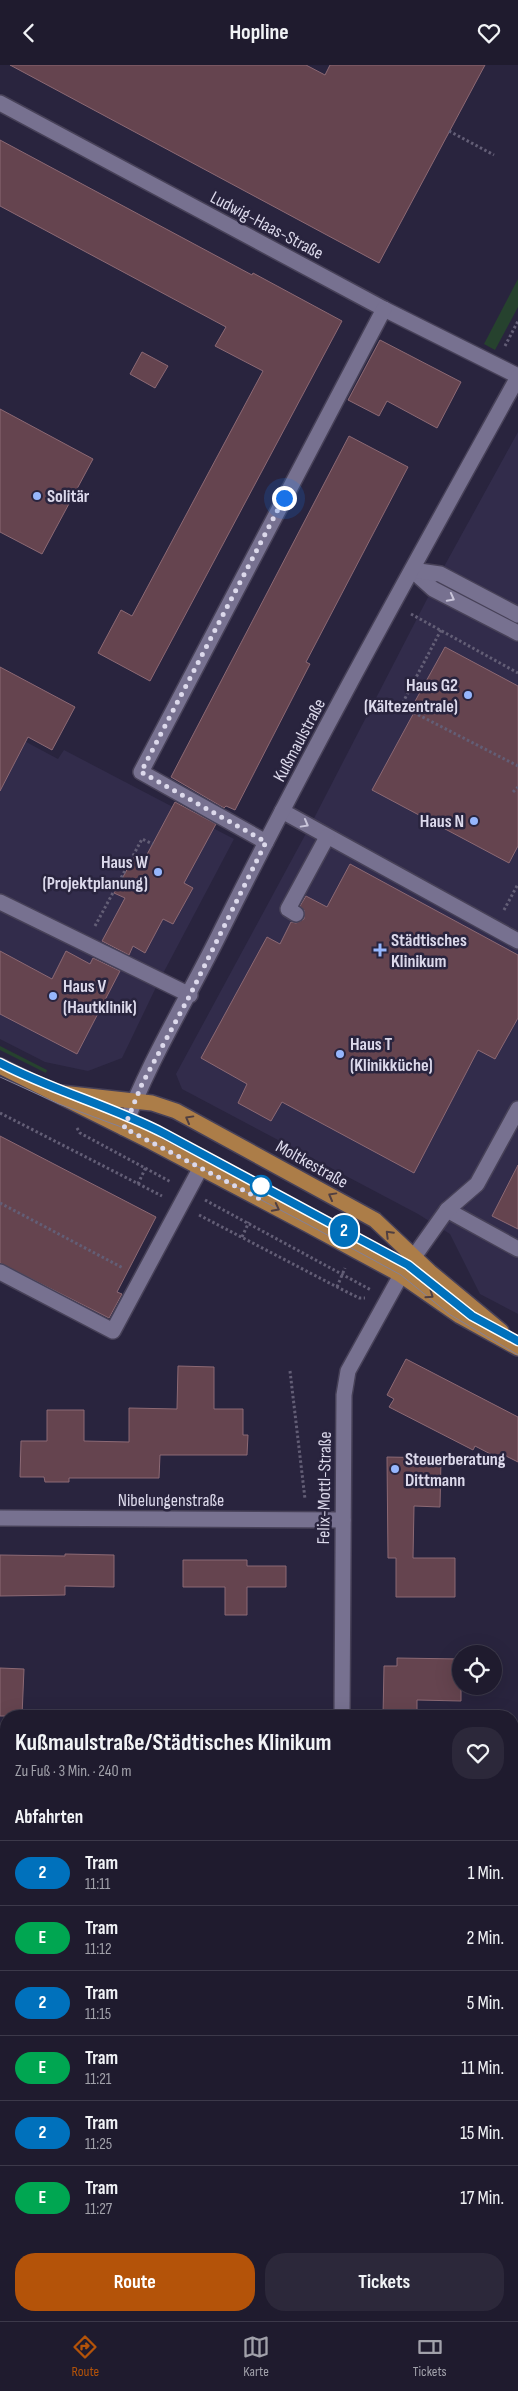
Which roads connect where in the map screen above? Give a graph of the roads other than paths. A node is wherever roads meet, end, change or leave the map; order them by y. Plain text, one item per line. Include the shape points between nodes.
1 (0, 103) edge
2 (384, 309) junction
3 (518, 376) edge
4 (412, 570) junction
5 (518, 615) edge
6 (518, 633) edge
7 (282, 811) junction
8 (327, 837) junction
9 (266, 842) junction
10 (0, 902) edge
11 (296, 914) dead end
12 (518, 941) edge
13 (190, 995) junction
14 (0, 1066) edge
15 (52, 1093) junction
16 (134, 1101) junction
17 (518, 1109) edge
18 (124, 1128) junction
19 (200, 1169) junction
20 (447, 1210) junction
21 (518, 1249) edge
22 (414, 1257) junction
23 (0, 1272) edge
24 (401, 1275) junction
25 (518, 1346) edge
26 (0, 1518) edge
27 (342, 1520) junction
28 (342, 1710) edge

1 - 2 street, Ludwig-Haas-Straße
2 - 3 street, Ludwig-Haas-Straße
2 - 9 street via 141,772
3 - 4 street, Kußmaulstraße
4 - 5 street via 440,574
4 -> 6 street via 434,589
4 - 7 street, Kußmaulstraße
7 -> 8 street
7 - 9 street, Kußmaulstraße
8 - 11 street via 288,909
8 - 12 street
9 - 13 street, Kußmaulstraße
10 - 13 street
13 - 16 street, Kußmaulstraße
14 - 15 main road, Moltkestraße
15 - 16 main road, Moltkestraße
15 - 18 main road, Moltkestraße
16 - 18 street, Kußmaulstraße
22 -> 16 main road, Moltkestraße via 375,1220 176,1111
17 - 20 street, Felix-Mottl-Straße via 477,1184
18 - 19 main road, Moltkestraße
19 - 23 street via 113,1331
19 -> 24 main road, Moltkestraße
20 - 21 street
20 - 22 street, Felix-Mottl-Straße
22 - 24 street, Felix-Mottl-Straße
22 - 25 main road, Moltkestraße
24 -> 25 main road, Moltkestraße via 460,1316
24 - 27 street, Felix-Mottl-Straße via 348,1371 344,1395
26 - 27 street, Nibelungenstraße
27 - 28 street, Felix-Mottl-Straße

